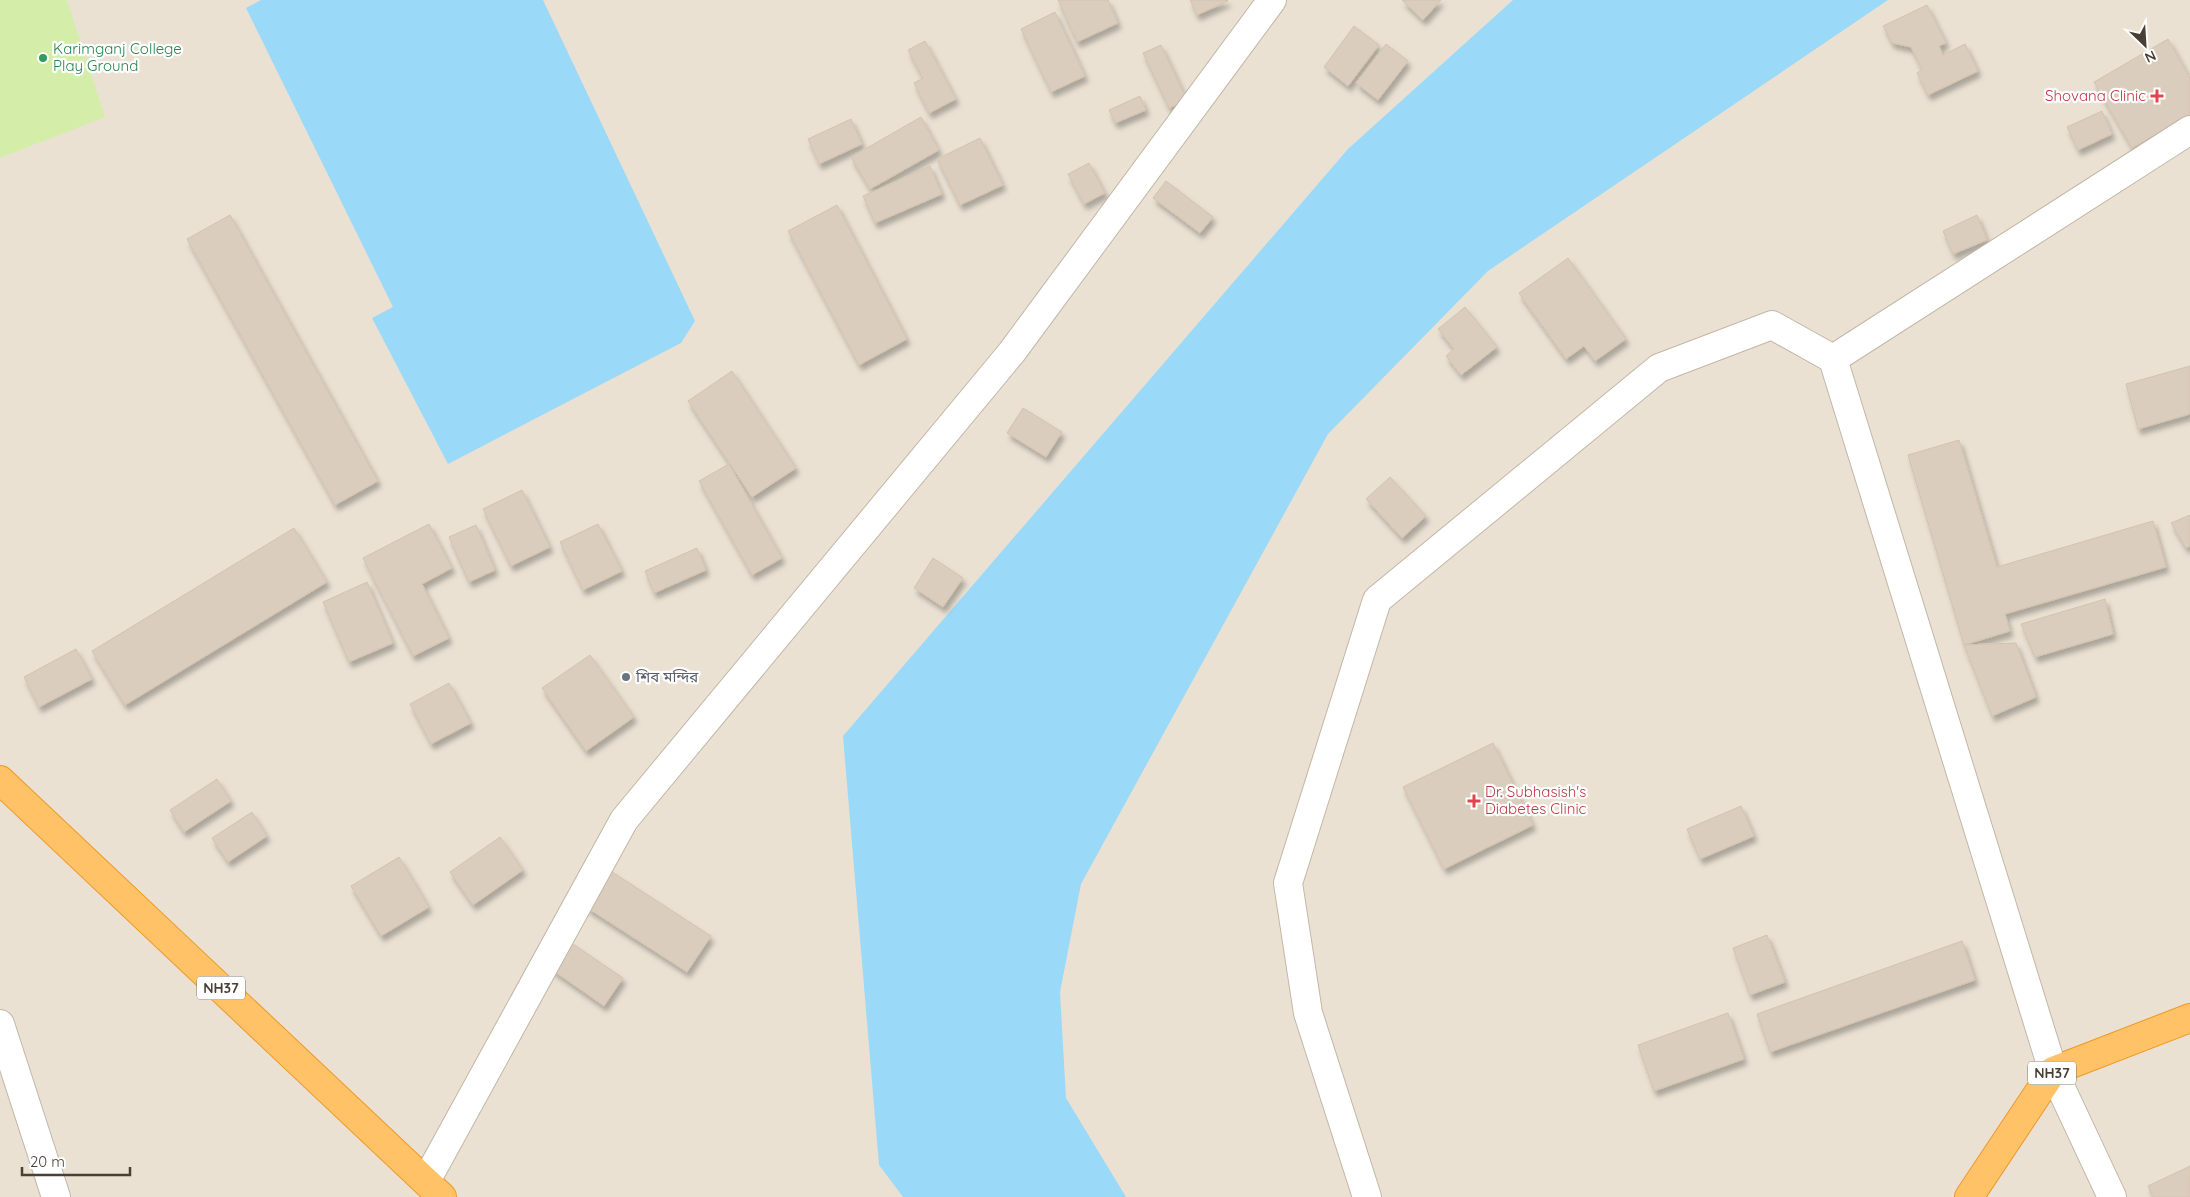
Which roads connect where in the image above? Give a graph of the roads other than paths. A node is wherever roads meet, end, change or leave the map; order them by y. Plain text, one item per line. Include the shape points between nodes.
1 (1272, 0) edge
2 (2190, 130) edge
3 (1833, 359) junction
4 (0, 780) edge
5 (2190, 1018) edge
6 (0, 1024) edge
7 (2053, 1071) junction
8 (434, 1189) edge
9 (56, 1197) edge
10 (1367, 1197) edge
11 (1969, 1197) edge
12 (2112, 1197) edge

1 - 8 street via 1012,352 624,820
2 - 3 street
3 - 7 street
3 - 10 street via 1772,324 1658,368 1377,600 1288,883 1308,1013
4 - 8 highway, NH37
5 - 7 highway, NH37
6 - 9 street
7 - 11 highway, NH37
7 - 12 street

